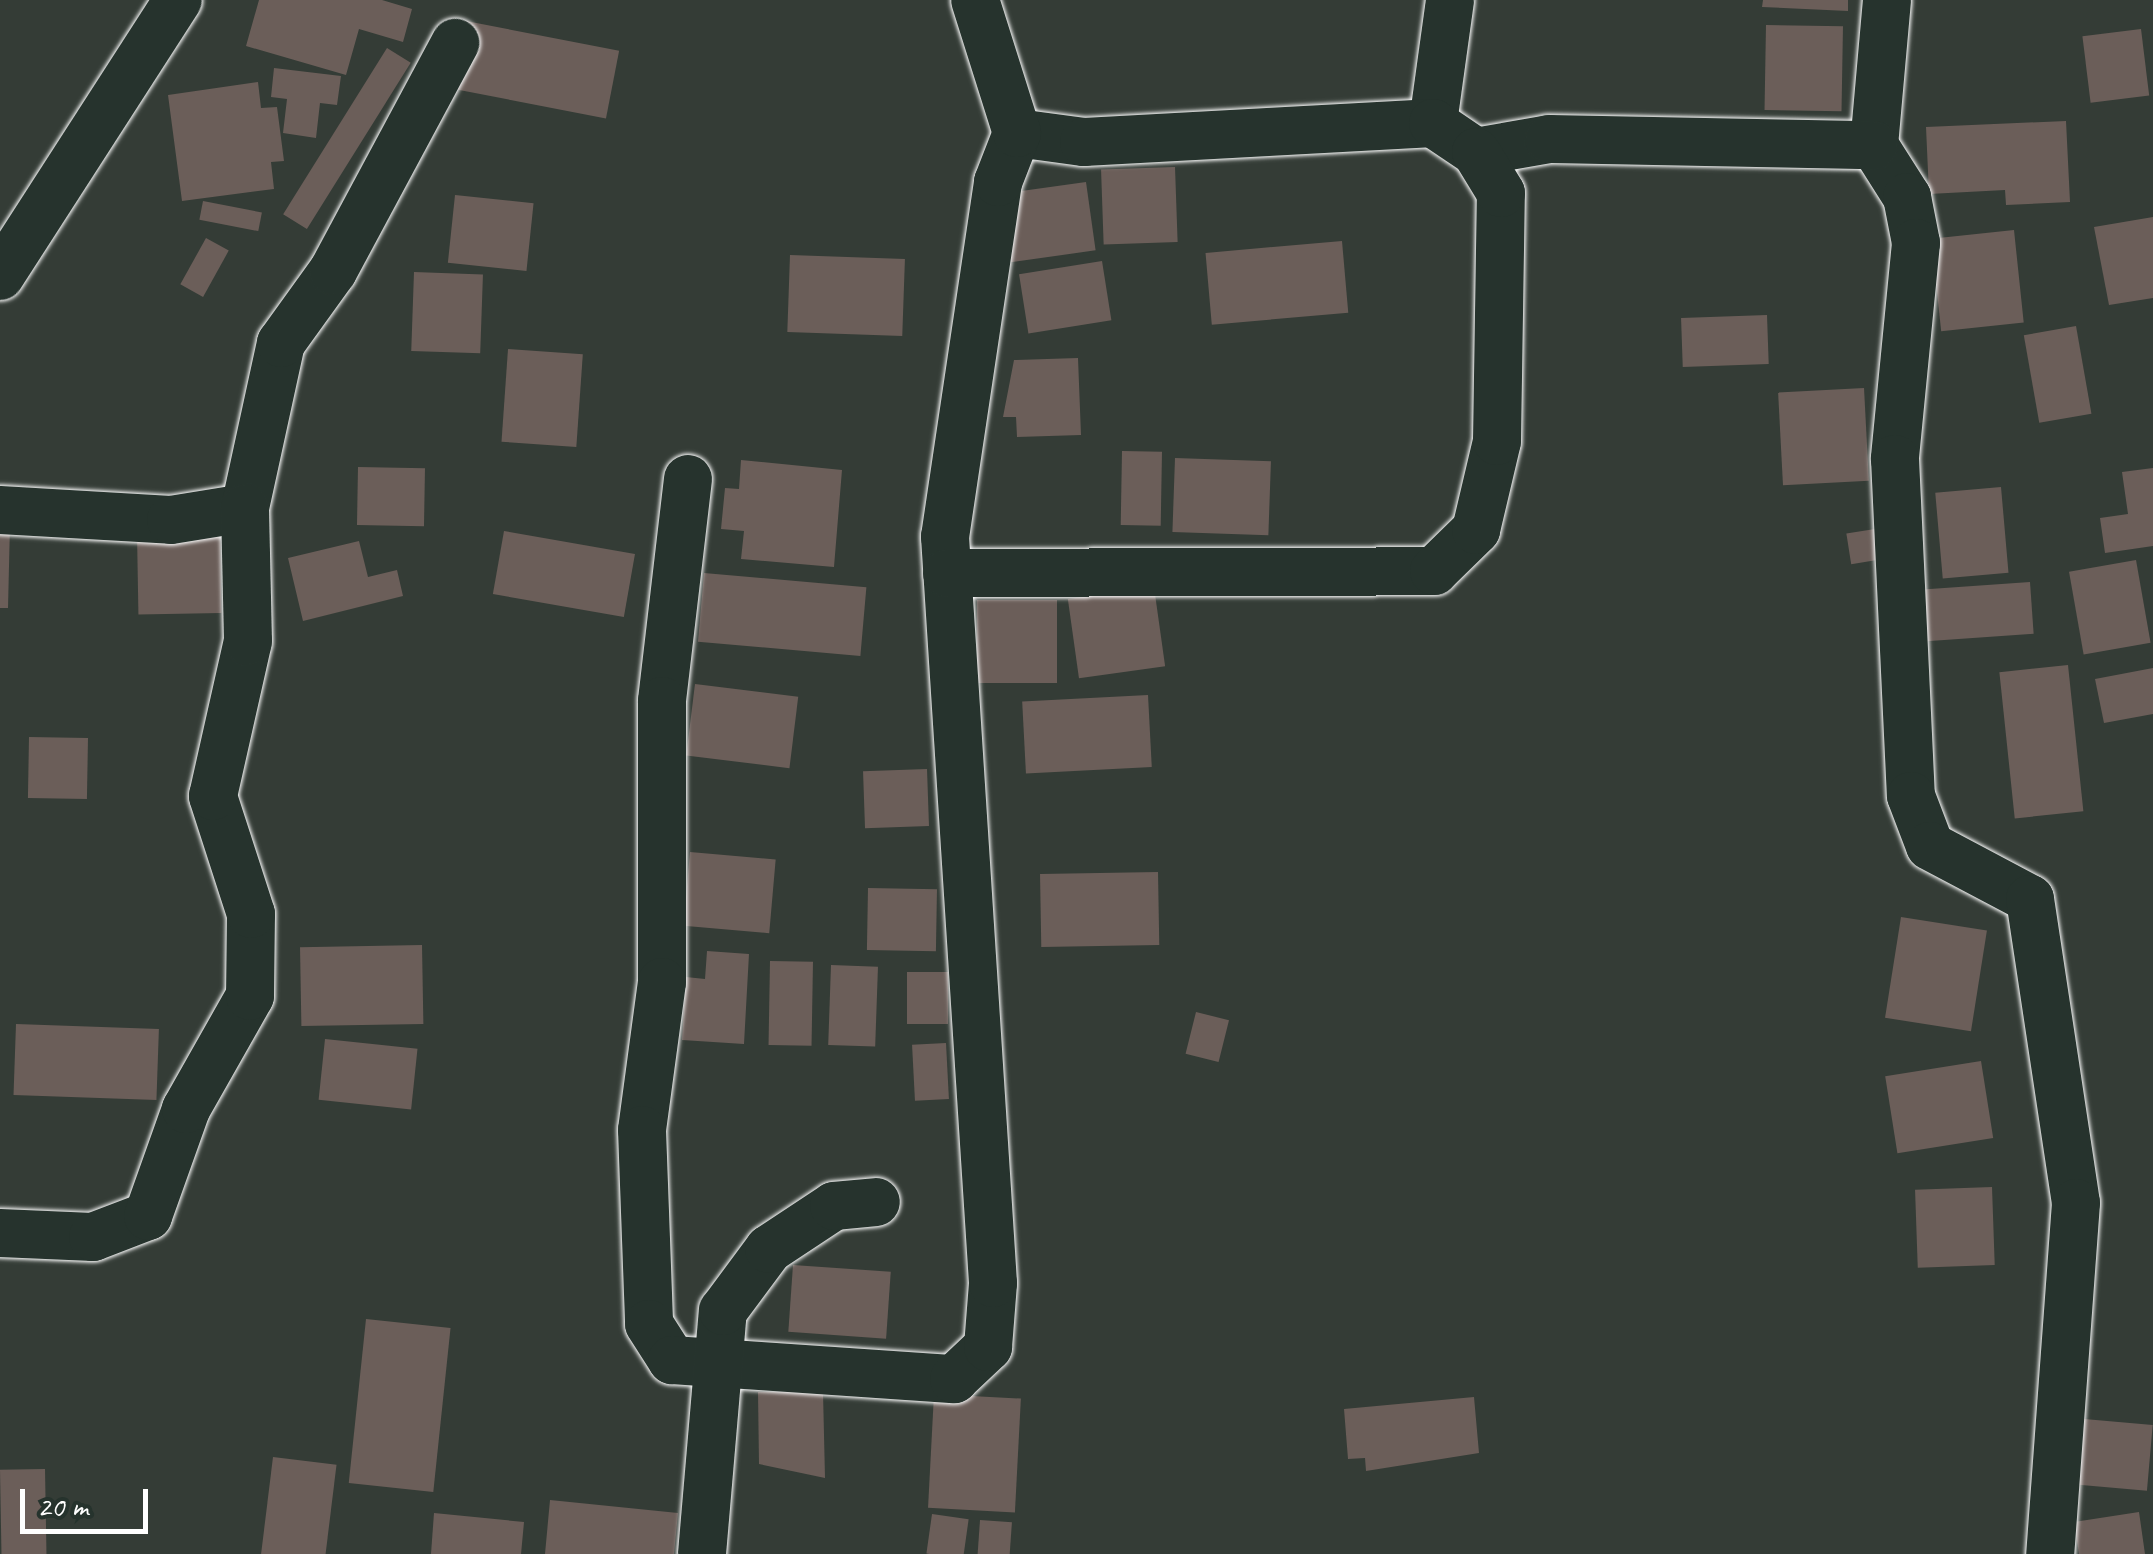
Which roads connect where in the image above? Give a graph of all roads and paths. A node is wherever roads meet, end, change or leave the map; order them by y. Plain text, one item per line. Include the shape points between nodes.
1 (178, 0) edge
2 (976, 0) edge
3 (1450, 0) edge
4 (1887, 0) edge
5 (454, 43) dead end
6 (1434, 123) junction
7 (1016, 133) junction
8 (1874, 145) junction
9 (1476, 152) junction
10 (0, 276) edge
11 (688, 479) dead end
12 (245, 508) junction
13 (0, 510) edge
14 (948, 572) junction
15 (876, 1202) dead end
16 (0, 1232) edge
17 (718, 1365) junction
18 (702, 1554) edge
19 (2050, 1554) edge

1 - 10 street
2 - 7 street
3 - 6 street
4 - 8 street
5 - 12 street via 333,271 281,343
6 - 7 street via 1084,142
6 - 9 street
7 - 14 street via 986,256 948,504
8 - 9 street via 1549,139
8 - 19 street via 1907,197 1916,244 1895,459 1910,796 1930,846 2030,899 2055,1024 2076,1204
9 - 14 street via 1501,193 1498,441 1476,530 1434,571
11 - 17 street via 662,702 662,982 642,1130 642,1234 648,1324 672,1360
12 - 13 street via 170,520
12 - 16 street via 248,641 213,796 251,914 250,996 186,1109 148,1216 94,1237
14 - 17 street via 993,1283 988,1347 954,1379
15 - 17 street via 834,1206 769,1249 723,1311
17 - 18 street

